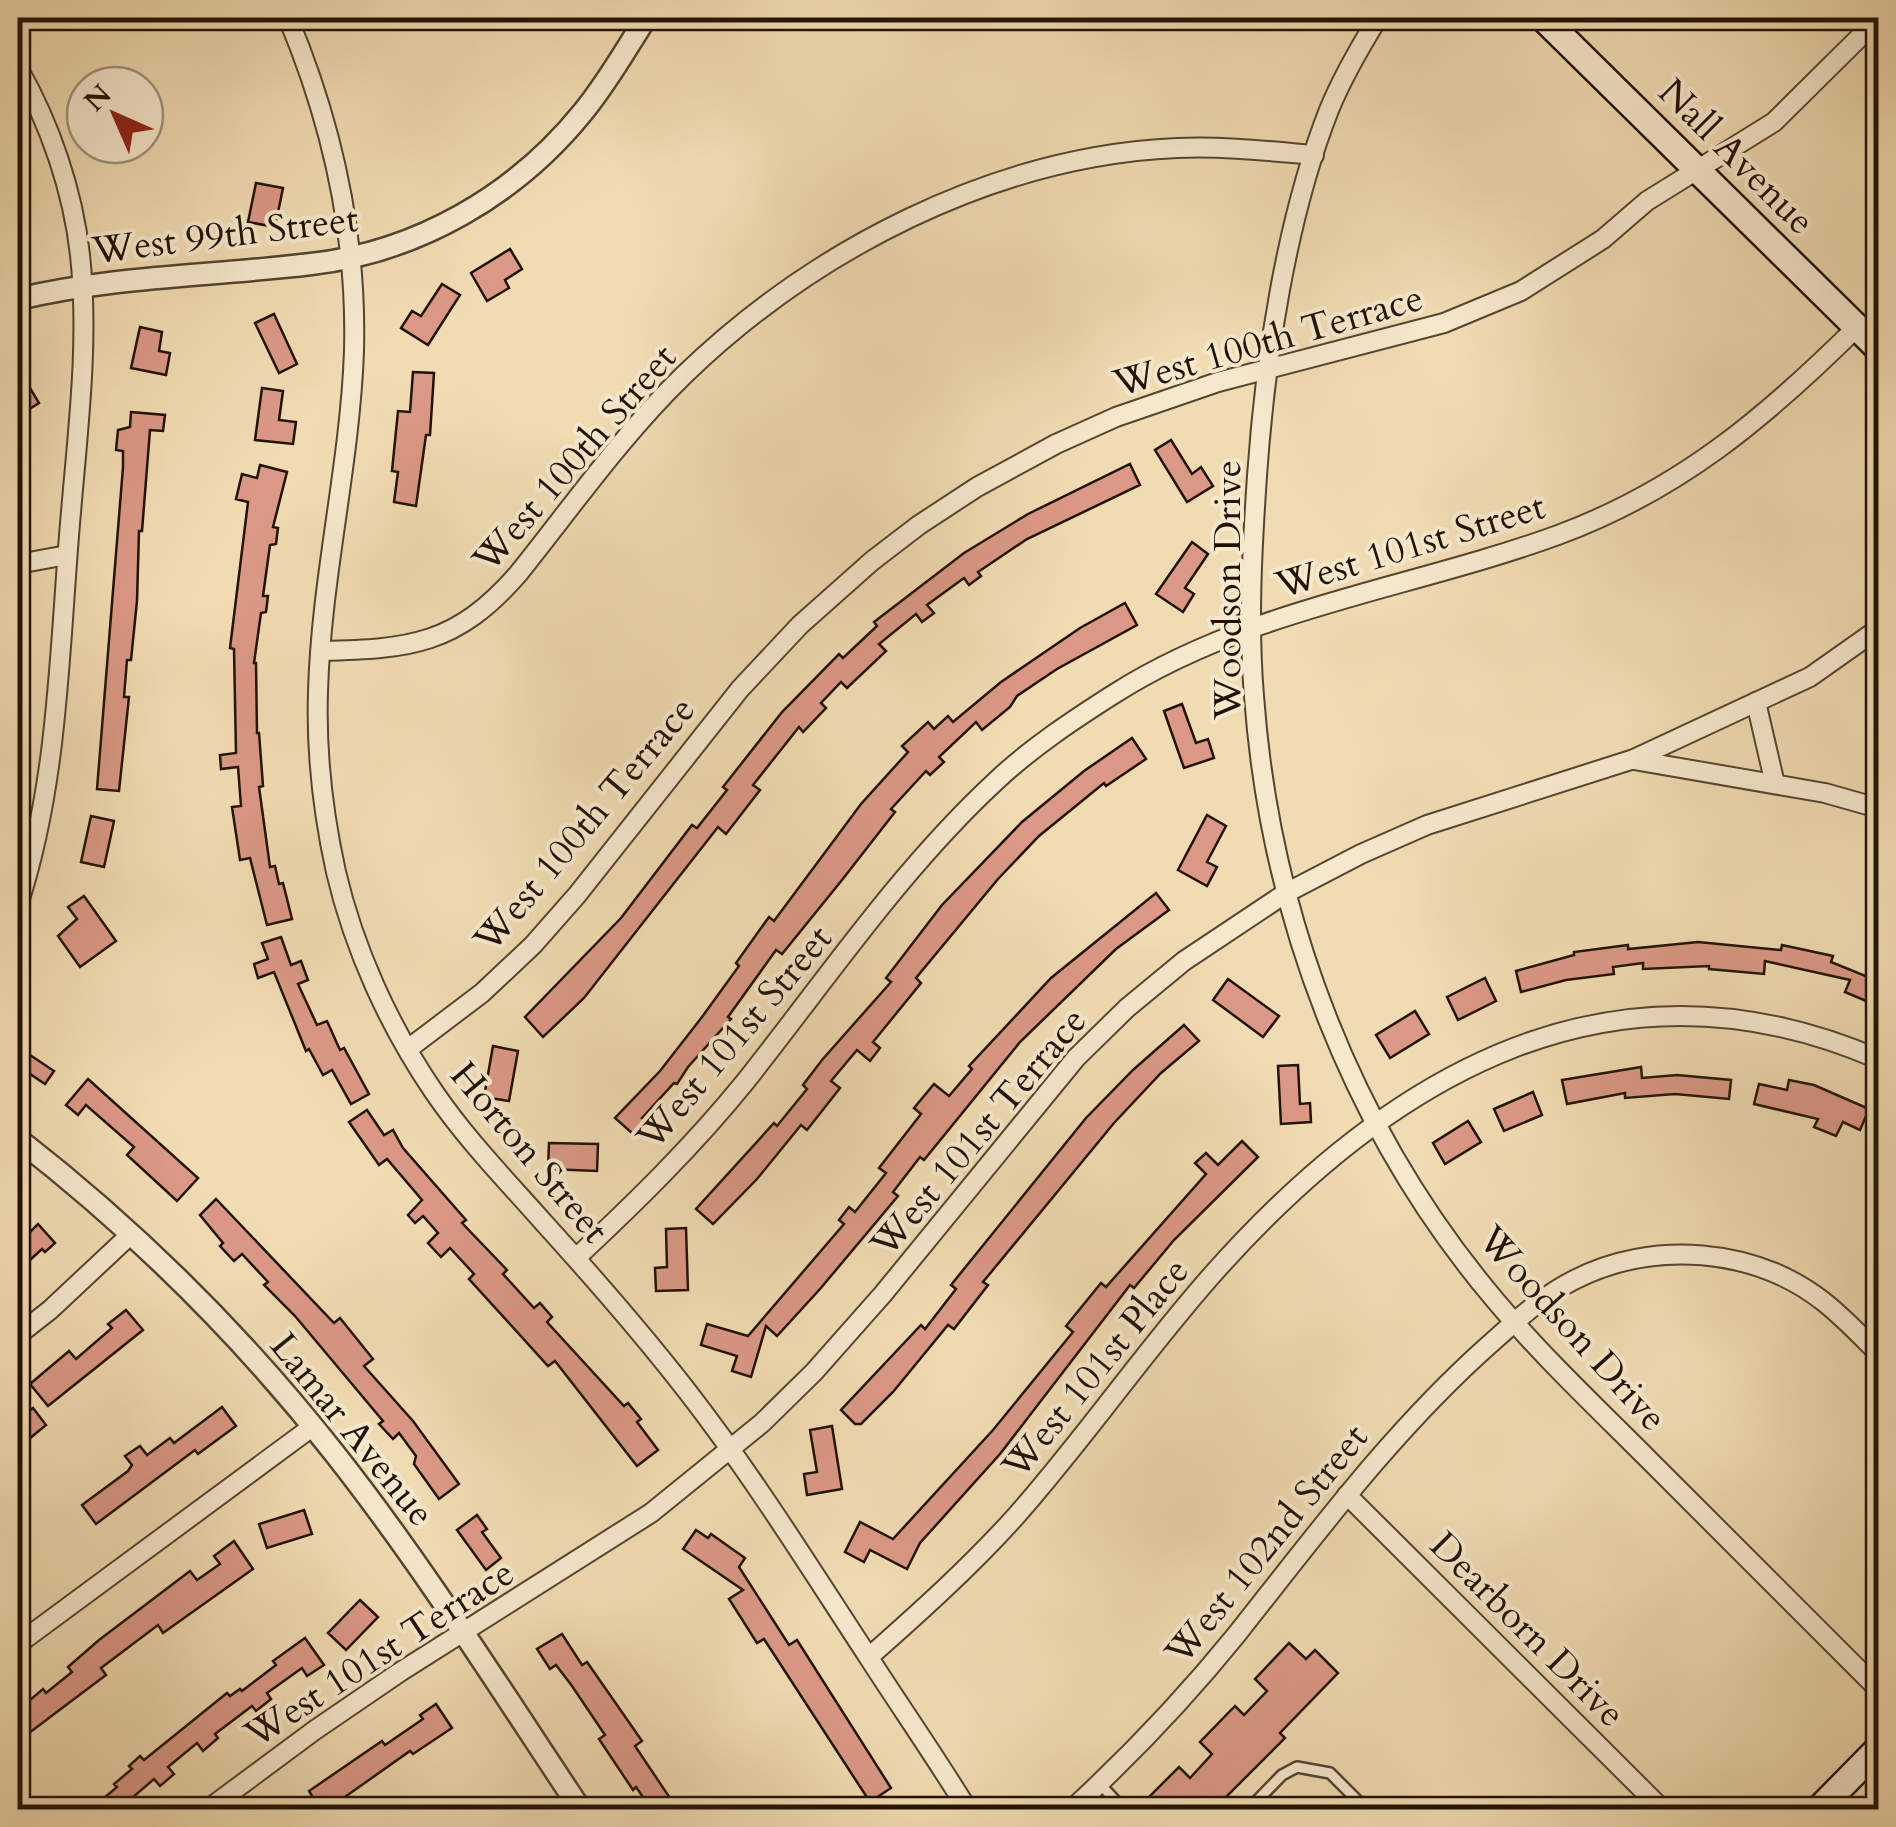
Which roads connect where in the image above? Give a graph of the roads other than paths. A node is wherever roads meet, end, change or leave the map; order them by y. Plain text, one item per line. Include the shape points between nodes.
1 (308, 18) edge
2 (646, 18) edge
3 (1378, 18) edge
4 (1543, 18) edge
5 (1878, 20) edge
6 (291, 24) edge
7 (18, 68) edge
8 (1314, 156) junction
9 (1697, 169) junction
10 (350, 258) junction
11 (82, 287) junction
12 (18, 299) edge
13 (1857, 327) junction
14 (1878, 348) edge
15 (1270, 368) junction
16 (67, 555) junction
17 (18, 564) edge
18 (1252, 628) junction
19 (1878, 629) edge
20 (321, 651) junction
21 (1756, 702) junction
22 (1634, 760) junction
23 (1775, 784) junction
24 (1878, 808) edge
25 (1286, 893) junction
26 (18, 905) edge
27 (408, 1049) junction
28 (1878, 1060) edge
29 (1377, 1125) junction
30 (18, 1139) edge
31 (130, 1235) junction
32 (576, 1258) junction
33 (1515, 1323) junction
34 (18, 1335) edge
35 (1878, 1354) edge
36 (312, 1427) junction
37 (730, 1450) junction
38 (1347, 1494) junction
39 (463, 1634) junction
40 (18, 1644) edge
41 (868, 1657) junction
42 (1878, 1689) edge
43 (1878, 1748) edge
44 (1099, 1784) junction
45 (207, 1810) edge
46 (581, 1810) edge
47 (968, 1810) edge
48 (1071, 1810) edge
49 (1124, 1810) edge
50 (1248, 1810) edge
51 (1367, 1810) edge
52 (1664, 1810) edge
53 (1818, 1810) edge

1 - 6 street
2 - 10 street, West 99th Street via 582,113 504,188 430,232
3 - 8 street, Woodson Drive via 1329,109
4 - 9 main road, Nall Avenue
5 - 9 street, West 100th Terrace via 1791,108
6 - 10 street, Horton Street via 335,160
7 - 11 street via 62,174
8 - 15 street, Woodson Drive
8 - 20 street, West 100th Street via 1236,148 1109,156 977,191 907,220 788,288 683,376 518,574 470,620 405,646
9 - 13 main road, Nall Avenue
9 - 15 street, West 100th Terrace via 1520,291 1444,323
10 - 11 street, West 99th Street
10 - 20 street, Horton Street via 350,404
11 - 12 street, West 99th Street
11 - 16 street
13 - 14 main road, Nall Avenue
13 - 18 street, West 101st Street via 1750,427 1621,508 1518,549
15 - 18 street, Woodson Drive via 1258,460
15 - 27 street, West 100th Terrace via 1175,395 1056,444 977,487 872,562 740,689 533,945
16 - 17 street
16 - 26 street via 46,798
18 - 25 street, Woodson Drive via 1264,788
18 - 32 street, West 101st Street via 1116,692 998,778 916,864 686,1151
19 - 21 street, West 101st Terrace via 1810,677
20 - 27 street, Horton Street via 318,747 337,878 362,956
21 - 22 street, West 101st Terrace
21 - 23 street
22 - 23 street
22 - 25 street, West 101st Terrace via 1427,826
23 - 24 street
25 - 29 street, Woodson Drive via 1320,1004
25 - 37 street, West 101st Terrace via 1184,961 1076,1058 883,1294 814,1372
27 - 32 street, Horton Street via 468,1138
28 - 29 street, West 101st Place via 1790,1027 1698,1016 1629,1018 1492,1054
29 - 33 street, Woodson Drive via 1436,1224
29 - 41 street, West 101st Place via 1260,1224 1017,1514
30 - 31 street, Lamar Avenue
31 - 34 street
31 - 36 street, Lamar Avenue via 212,1313
32 - 37 street, Horton Street
33 - 35 street, West 102nd Street via 1570,1282 1607,1266 1704,1254 1796,1284
33 - 38 street, West 102nd Street via 1408,1422
33 - 42 street, Woodson Drive
36 - 39 street, Lamar Avenue
36 - 40 street
37 - 39 street, West 101st Terrace via 638,1523
37 - 41 street, Horton Street
38 - 44 street, West 102nd Street via 1207,1671
38 - 52 street, Dearborn Drive
39 - 45 street, West 101st Terrace
39 - 46 street, Lamar Avenue
41 - 47 street, Horton Street
43 - 53 main road
44 - 48 street, West 102nd Street
44 - 49 lane
50 - 51 lane via 1296,1767 1330,1773

